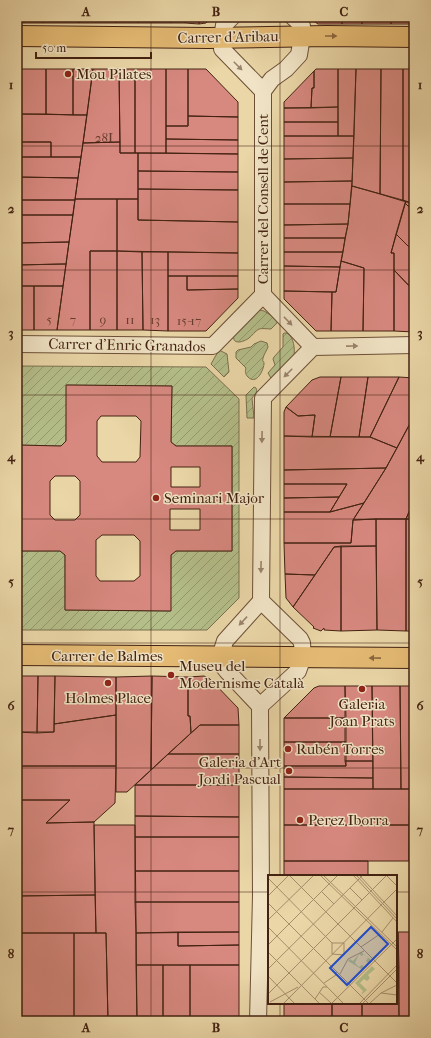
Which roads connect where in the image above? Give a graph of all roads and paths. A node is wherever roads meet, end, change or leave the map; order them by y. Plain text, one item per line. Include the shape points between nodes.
1 (232, 17) edge
2 (293, 17) edge
3 (17, 36) edge
4 (302, 36) junction
5 (414, 37) edge
6 (222, 38) junction
7 (263, 91) junction
8 (263, 295) junction
9 (17, 344) edge
10 (414, 346) edge
11 (313, 347) junction
12 (261, 601) junction
13 (222, 649) junction
14 (17, 656) edge
15 (303, 657) junction
16 (414, 658) edge
17 (266, 701) junction
18 (258, 1021) edge

1 - 6 street via 224,25
2 - 4 street via 302,24
3 - 6 main road, Carrer d'Aribau
4 -> 5 main road, Carrer d'Aribau
4 - 6 main road, Carrer d'Aribau
4 - 7 street via 299,55 272,79
6 -> 7 street via 222,49
7 - 8 street, Carrer del Consell de Cent
8 - 9 street, Carrer d'Enric Granados via 213,346
8 -> 11 street, Carrer del Consell de Cent
11 -> 10 street
11 -> 12 street via 263,398
12 -> 13 street
12 - 15 street via 300,639
13 - 14 main road, Carrer de Balmes
13 - 15 main road, Carrer de Balmes via 263,658
13 - 17 street via 223,666 227,671
16 -> 15 main road, Carrer de Balmes
15 - 17 street via 298,671
17 -> 18 street

